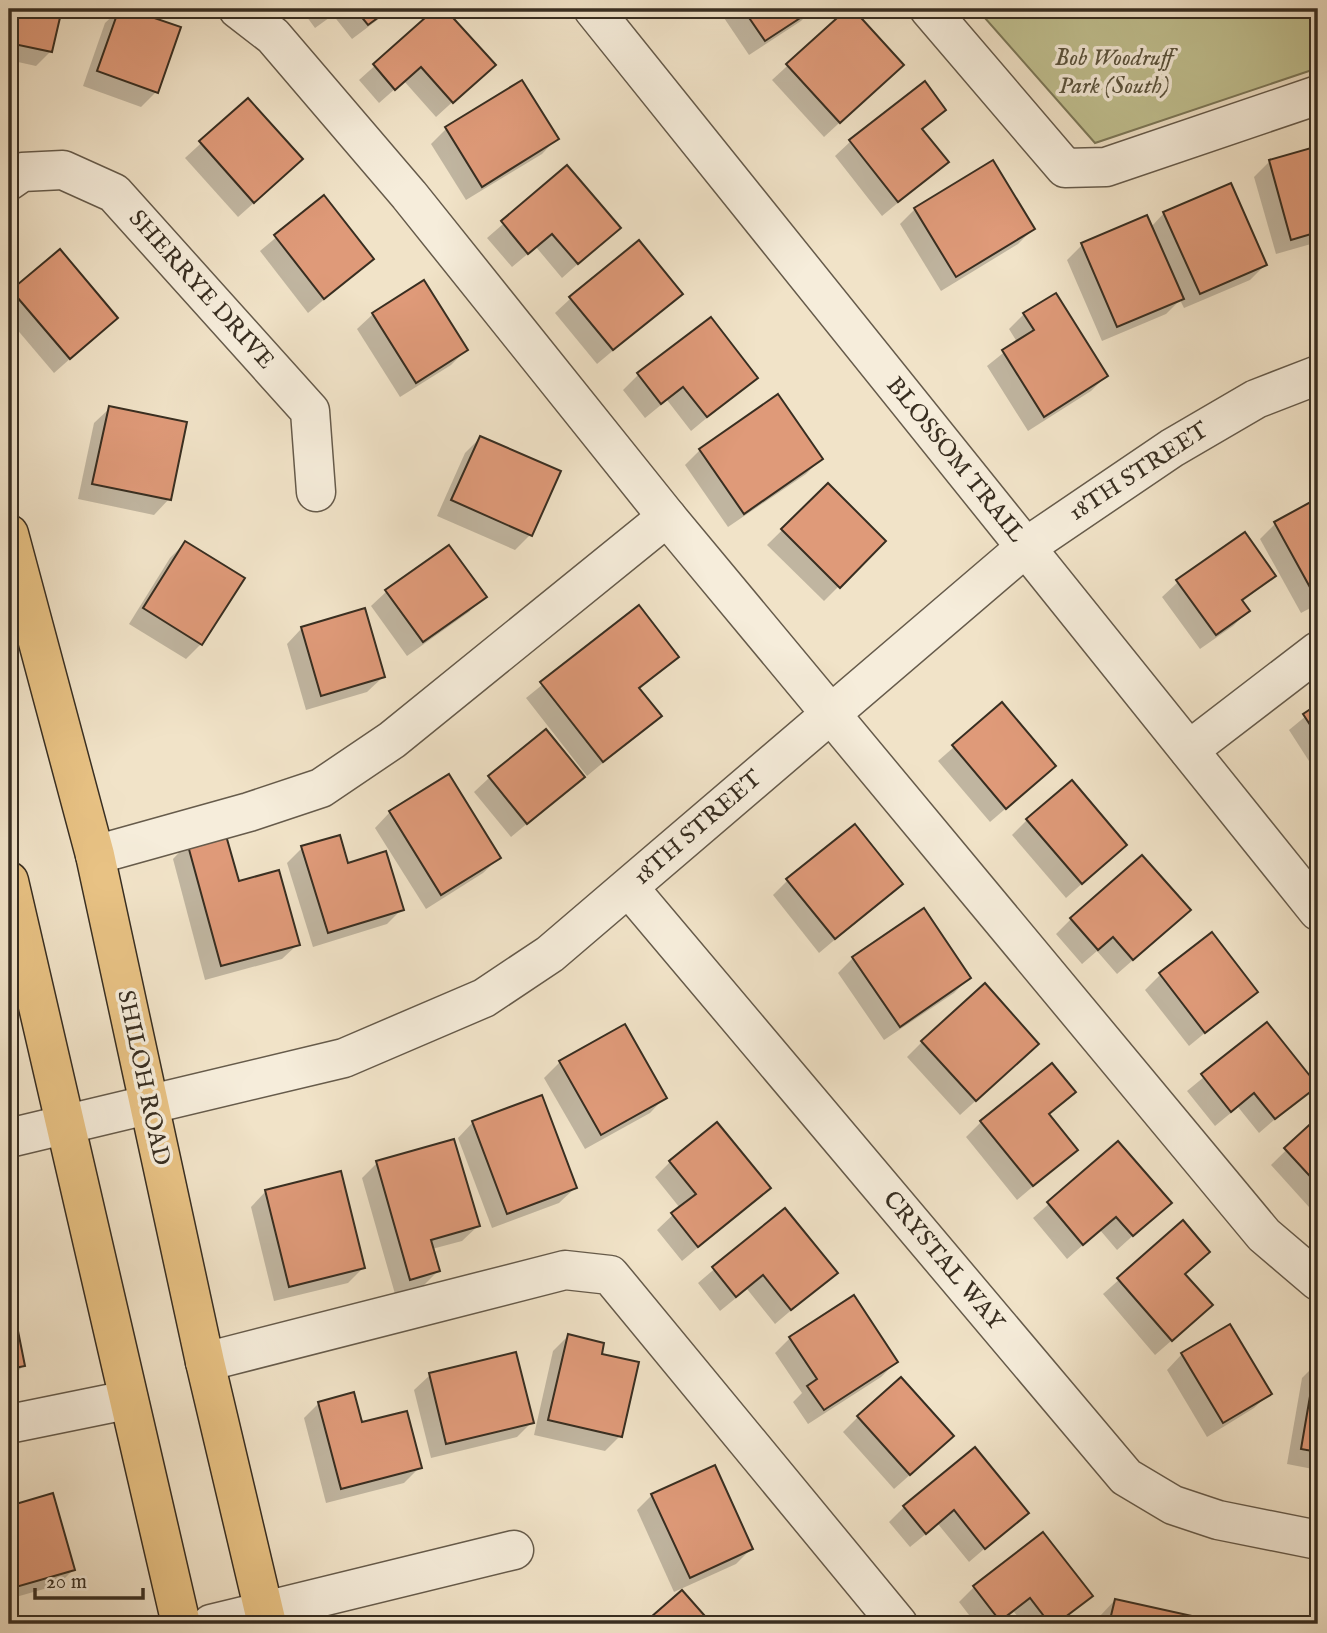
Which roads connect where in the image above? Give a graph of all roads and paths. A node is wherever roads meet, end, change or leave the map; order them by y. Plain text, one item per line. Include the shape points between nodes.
1 (238, 9) edge
2 (593, 9) edge
3 (929, 9) edge
4 (1318, 94) edge
5 (9, 181) edge
6 (1318, 375) edge
7 (316, 492) dead end
8 (667, 517) junction
9 (9, 534) edge
10 (1026, 547) junction
11 (1318, 651) edge
12 (830, 713) junction
13 (1189, 750) junction
14 (95, 855) junction
15 (9, 881) edge
16 (629, 888) junction
17 (1318, 911) edge
18 (148, 1104) junction
19 (67, 1123) junction
20 (9, 1138) edge
21 (1318, 1281) edge
22 (205, 1362) junction
23 (127, 1401) junction
24 (9, 1424) edge
25 (1318, 1540) edge
26 (514, 1550) dead end
27 (265, 1617) edge
28 (181, 1624) edge
29 (211, 1624) edge
30 (898, 1624) edge

1 - 8 street via 273,36 409,195
2 - 10 street, BLOSSOM TRAIL
3 - 4 street via 1065,168 1106,167
5 - 7 street, SHERRYE DRIVE via 23,172 63,170 114,193 310,411
6 - 10 street, 18TH STREET via 1256,399 1172,448
8 - 12 street
8 - 14 street via 393,740 321,788
9 - 14 main road, SHILOH ROAD
10 - 12 street, 18TH STREET
10 - 13 street, BLOSSOM TRAIL
11 - 13 street
12 - 16 street, 18TH STREET
12 - 21 street via 1264,1235
13 - 17 street, BLOSSOM TRAIL
14 - 18 main road, SHILOH ROAD
15 - 19 main road
16 - 18 street, 18TH STREET via 550,954 484,998 344,1058
16 - 25 street, CRYSTAL WAY via 1126,1477 1173,1505 1218,1520
18 - 19 street, 18TH STREET
18 - 22 main road, SHILOH ROAD
19 - 20 street, 18TH STREET
19 - 23 main road
22 - 27 main road, SHILOH ROAD
22 - 30 street via 565,1270 610,1275
23 - 24 street
23 - 28 main road
26 - 27 street
27 - 29 street

